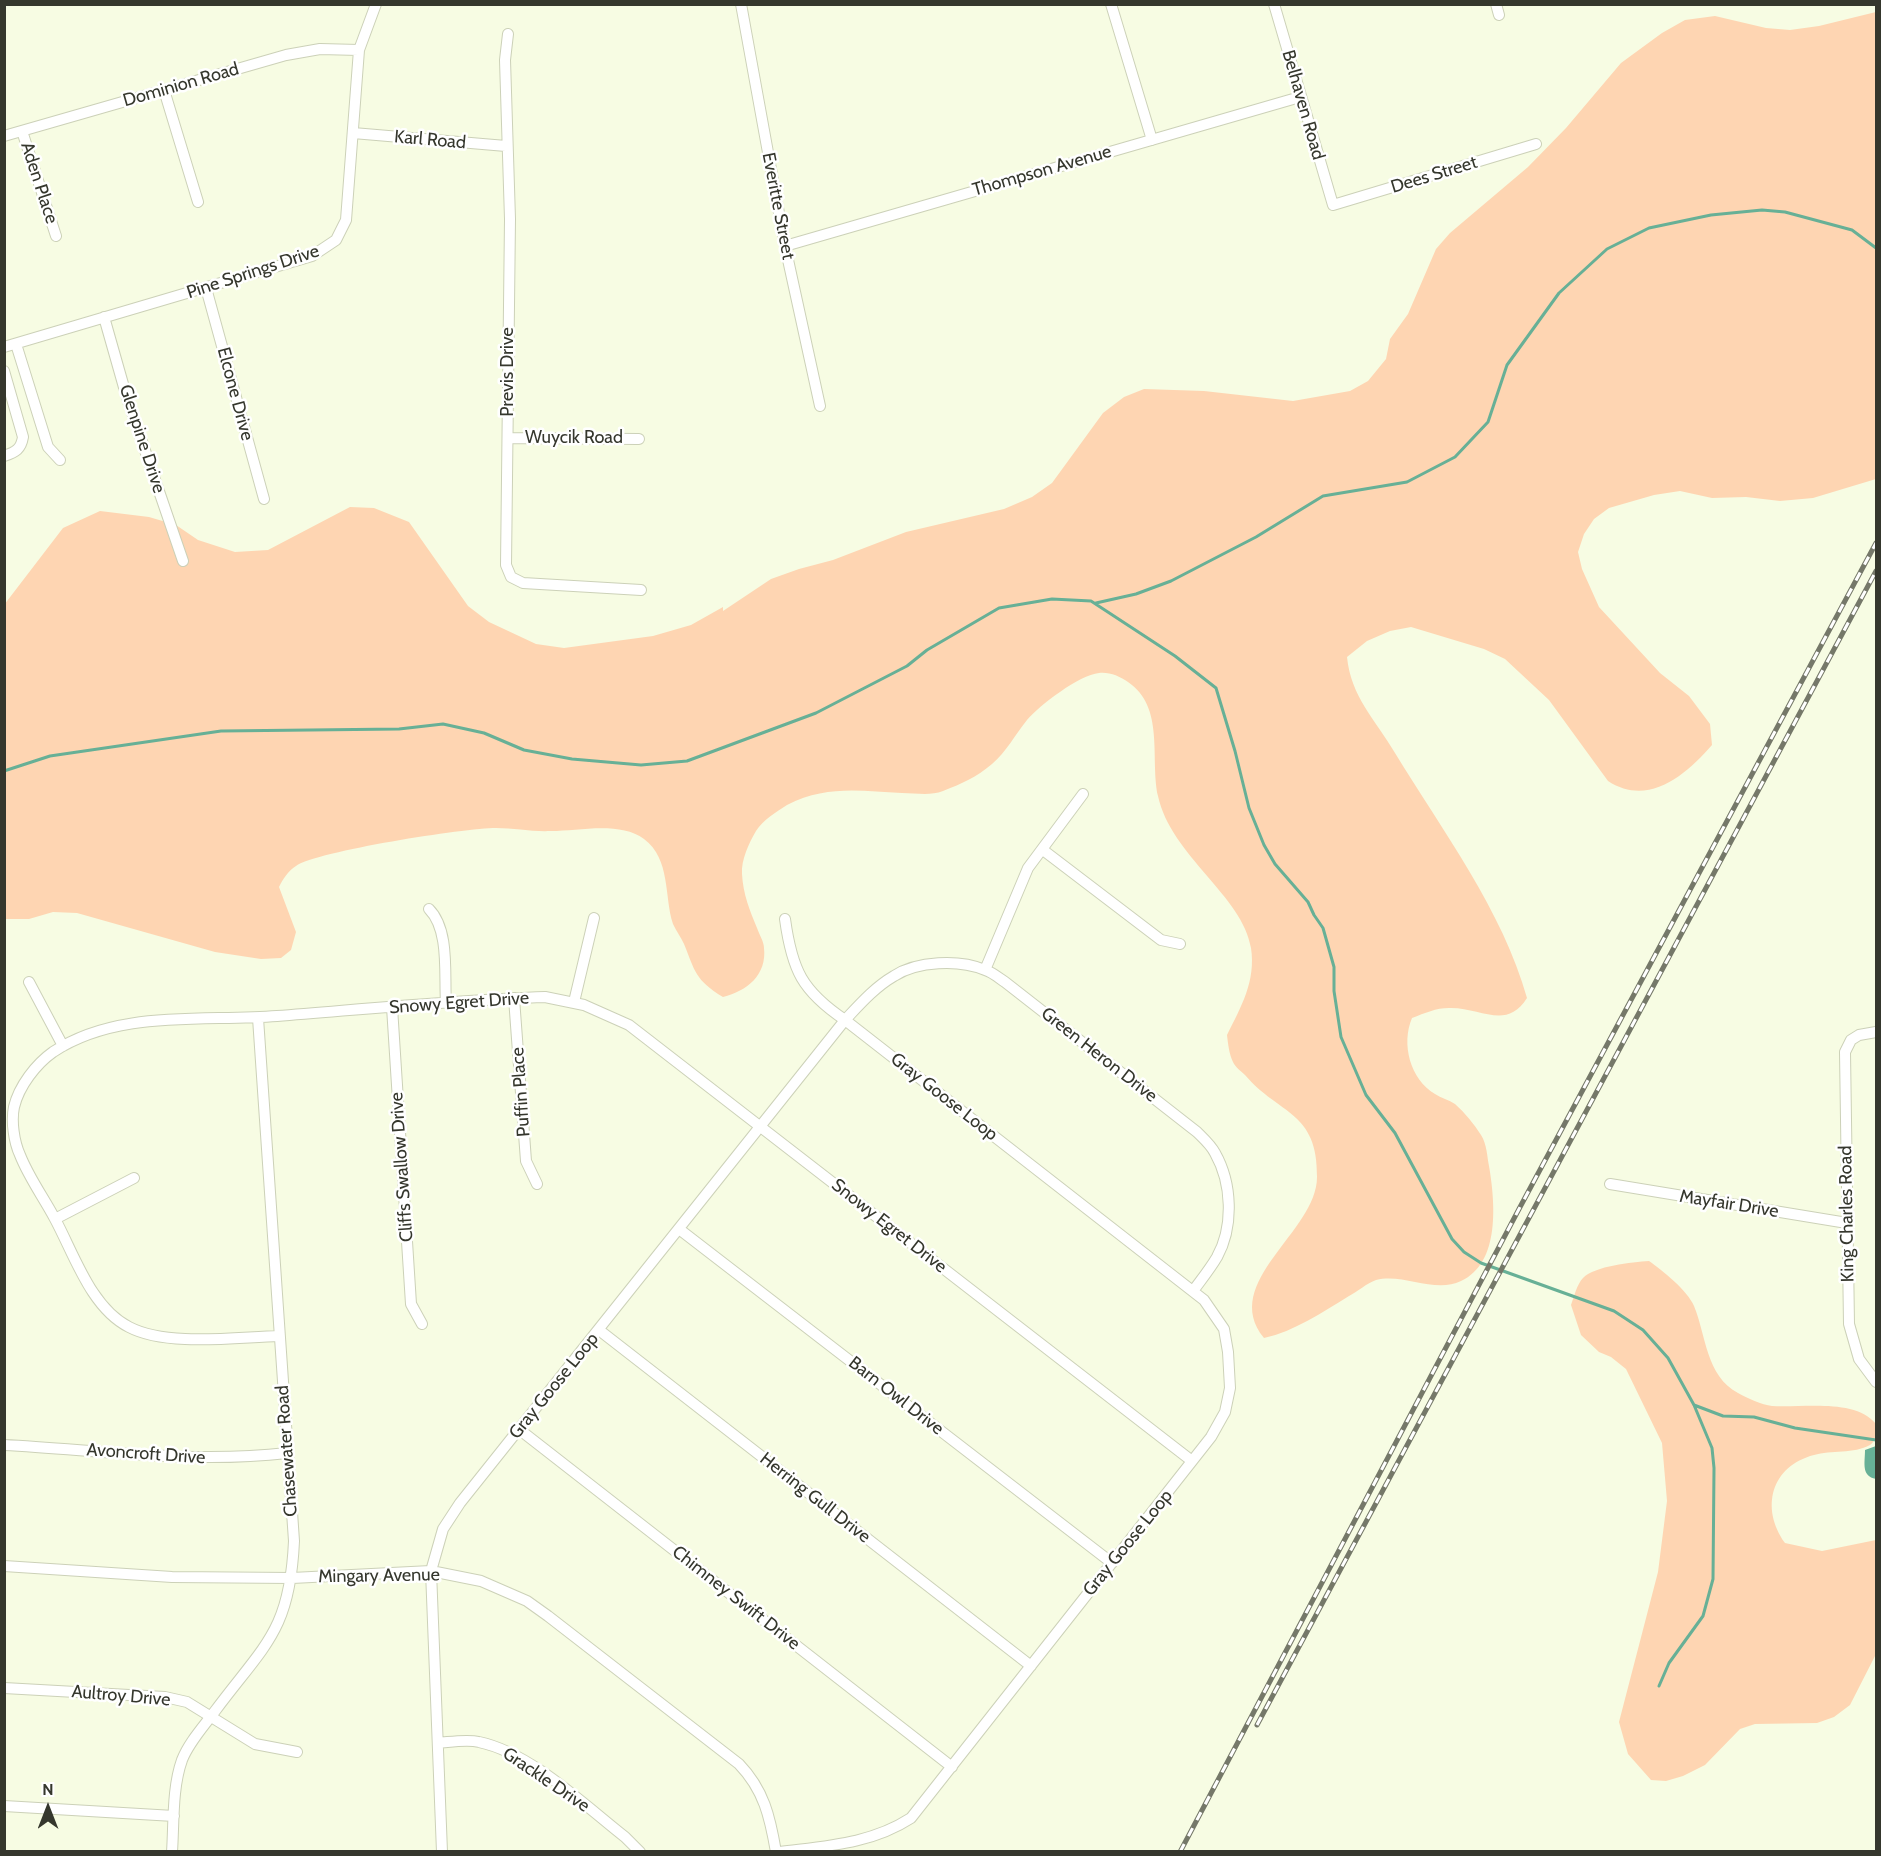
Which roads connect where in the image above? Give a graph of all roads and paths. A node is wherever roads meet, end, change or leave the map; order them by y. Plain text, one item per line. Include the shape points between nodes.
1 (376, 4) edge
2 (741, 4) edge
3 (1111, 4) edge
4 (1274, 4) edge
5 (508, 34) dead end
6 (359, 50) junction
7 (164, 90) junction
8 (1300, 97) junction
9 (22, 131) junction
10 (353, 133) junction
11 (4, 136) edge
12 (1152, 140) junction
13 (1536, 144) dead end
14 (506, 146) junction
15 (198, 202) dead end
16 (1333, 206) joint
17 (56, 236) dead end
18 (785, 246) junction
19 (206, 288) junction
20 (104, 317) junction
21 (16, 344) junction
22 (4, 348) edge
23 (4, 371) edge
24 (820, 406) dead end
25 (508, 438) junction
26 (639, 439) dead end
27 (4, 456) edge
28 (60, 460) dead end
29 (264, 499) dead end
30 (183, 561) dead end
31 (641, 590) dead end
32 (1083, 794) dead end
33 (1043, 850) junction
34 (429, 909) dead end
35 (594, 918) dead end
36 (785, 919) dead end
37 (1180, 944) dead end
38 (985, 969) junction
39 (29, 982) dead end
40 (514, 998) junction
41 (574, 1002) junction
42 (446, 1003) junction
43 (392, 1007) junction
44 (258, 1018) junction
45 (845, 1020) junction
46 (1876, 1032) edge
47 (63, 1046) junction
48 (9, 1106) edge
49 (761, 1126) junction
50 (134, 1178) dead end
51 (537, 1184) dead end
52 (1610, 1184) dead end
53 (55, 1219) junction
54 (1847, 1223) junction
55 (679, 1229) junction
56 (1193, 1291) junction
57 (422, 1324) dead end
58 (599, 1330) junction
59 (279, 1336) junction
60 (1876, 1381) edge
61 (520, 1430) junction
62 (4, 1445) edge
63 (286, 1453) junction
64 (1192, 1461) junction
65 (1112, 1563) junction
66 (4, 1566) edge
67 (431, 1571) junction
68 (292, 1578) junction
69 (1032, 1666) junction
70 (4, 1688) edge
71 (211, 1716) junction
72 (438, 1743) junction
73 (297, 1752) dead end
74 (952, 1767) junction
75 (4, 1806) edge
76 (174, 1816) junction
77 (172, 1851) edge
78 (442, 1851) edge
79 (640, 1851) edge
80 (778, 1851) edge

1 - 6 street, Pine Springs Drive
2 - 18 street, Everitte Street
3 - 12 street
4 - 8 street, Belhaven Road
5 - 14 street, Previs Drive via 504,60
6 - 7 street, Dominion Road via 305,50
6 - 10 street, Pine Springs Drive
7 - 9 street, Dominion Road
7 - 15 street
8 - 12 street, Thompson Avenue
8 - 16 street, Belhaven Road
9 - 11 street, Dominion Road
9 - 17 street, Aden Place
10 - 14 street, Karl Road
10 - 19 street, Pine Springs Drive via 346,220 336,240 312,256
12 - 18 street, Thompson Avenue
13 - 16 street, Dees Street
14 - 25 street, Previs Drive via 510,219
18 - 24 street, Everitte Street
19 - 20 street, Pine Springs Drive
19 - 29 street, Elcone Drive
20 - 21 street, Pine Springs Drive
20 - 30 street, Glenpine Drive via 127,398
21 - 22 street, Pine Springs Drive
21 - 28 street via 48,447
23 - 27 street via 23,437 15,453
25 - 26 street, Wuycik Road
25 - 31 street, Previs Drive via 506,565 512,577 523,584
32 - 33 street
33 - 37 street via 1161,940
33 - 38 street via 1018,888
34 - 42 street via 436,916 442,936
35 - 41 street
36 - 45 street via 791,960 820,1003
38 - 45 street, Green Heron Drive via 948,964 912,968 877,988
38 - 56 street, Green Heron Drive via 1197,1132 1214,1151 1224,1174 1227,1231 1217,1256
39 - 47 street
40 - 41 street, Snowy Egret Drive via 545,997
40 - 42 street, Snowy Egret Drive
40 - 51 street, Puffin Place via 526,1161
41 - 49 street, Snowy Egret Drive via 628,1025
42 - 43 street, Snowy Egret Drive
43 - 44 street, Snowy Egret Drive
43 - 57 street, Cliffs Swallow Drive via 411,1304
44 - 47 street, Snowy Egret Drive via 135,1023 102,1028
44 - 59 street, Chasewater Road
45 - 49 street, Gray Goose Loop
45 - 56 street, Gray Goose Loop
46 - 54 street, King Charles Road via 1851,1040 1845,1052
47 - 48 street, Snowy Egret Drive via 32,1072
48 - 53 street, Snowy Egret Drive via 19,1154
49 - 55 street, Gray Goose Loop
49 - 64 street, Snowy Egret Drive
50 - 53 street
52 - 54 street, Mayfair Drive
53 - 59 street, Snowy Egret Drive via 104,1306 126,1326 174,1337
54 - 60 street, King Charles Road via 1849,1324 1859,1359
55 - 58 street, Gray Goose Loop
55 - 65 street, Barn Owl Drive
56 - 64 street, Gray Goose Loop via 1224,1329 1230,1388 1225,1412
58 - 61 street, Gray Goose Loop
58 - 69 street, Herring Gull Drive
59 - 63 street, Chasewater Road
61 - 67 street, Gray Goose Loop via 443,1529
61 - 74 street, Chimney Swift Drive
62 - 63 street, Avoncroft Drive via 191,1459
63 - 68 street, Chasewater Road via 294,1541
64 - 65 street, Gray Goose Loop
65 - 69 street, Gray Goose Loop
66 - 68 street, Mingary Avenue via 172,1577
67 - 68 street, Mingary Avenue
67 - 72 street, Gray Goose Loop
67 - 80 street, Mingary Avenue via 482,1581 527,1601 739,1764 755,1781 769,1810
68 - 71 street, Chasewater Road via 274,1635
69 - 74 street, Gray Goose Loop
70 - 71 street, Aultroy Drive via 165,1697 187,1702
71 - 73 street, Aultroy Drive via 255,1744
71 - 76 street, Chasewater Road via 182,1760
72 - 78 street, Gray Goose Loop
72 - 79 street, Grackle Drive via 476,1741 521,1758
74 - 80 street, Gray Goose Loop via 911,1818 892,1830 841,1845
75 - 76 street
76 - 77 street, Chasewater Road

